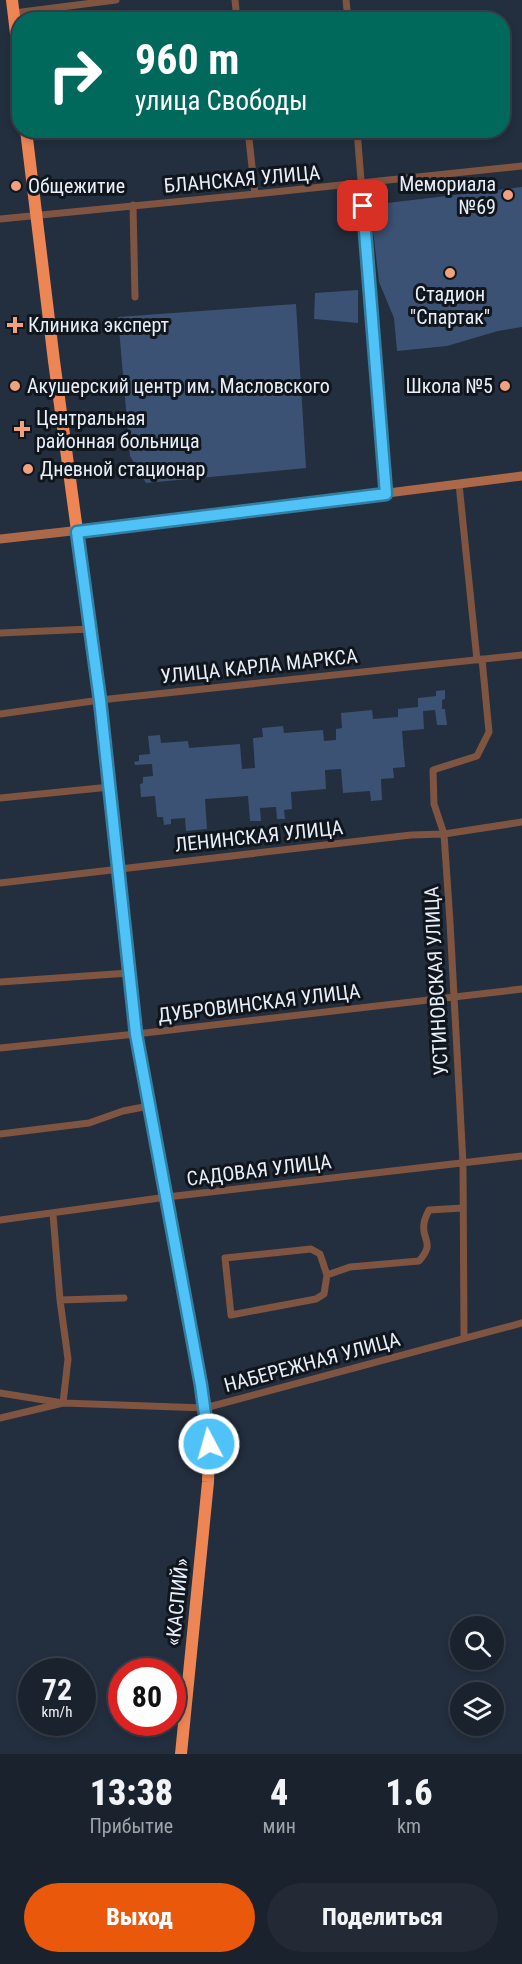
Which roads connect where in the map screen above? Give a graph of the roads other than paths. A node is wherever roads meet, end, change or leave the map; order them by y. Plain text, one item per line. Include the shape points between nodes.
1 (116, 0) edge
2 (22, 12) edge
3 (27, 138) edge
4 (249, 138) edge
5 (358, 138) edge
6 (522, 166) edge
7 (361, 183) junction
8 (255, 194) junction
9 (132, 206) junction
10 (36, 214) junction
11 (0, 219) edge
12 (135, 297) dead end
13 (522, 476) edge
14 (459, 484) junction
15 (386, 494) junction
16 (77, 532) junction
17 (0, 539) edge
18 (91, 629) junction
19 (0, 633) edge
20 (522, 655) edge
21 (480, 659) junction
22 (100, 700) junction
23 (0, 714) edge
24 (110, 787) junction
25 (0, 798) edge
26 (522, 822) edge
27 (444, 834) junction
28 (119, 868) junction
29 (0, 883) edge
30 (129, 973) junction
31 (0, 981) edge
32 (522, 989) edge
33 (454, 998) junction
34 (136, 1034) junction
35 (0, 1048) edge
36 (149, 1106) junction
37 (0, 1134) edge
38 (522, 1156) edge
39 (463, 1163) junction
40 (167, 1197) junction
41 (463, 1208) junction
42 (53, 1214) junction
43 (0, 1220) edge
44 (327, 1275) junction
45 (124, 1298) dead end
46 (60, 1300) junction
47 (522, 1323) edge
48 (464, 1338) junction
49 (0, 1393) edge
50 (63, 1403) junction
51 (205, 1408) junction
52 (0, 1418) edge
53 (181, 1754) edge

1 - 2 street
3 - 10 highway, «КАСПИЙ»
4 - 8 street
5 - 7 street
6 - 7 street, БЛАНСКАЯ УЛИЦА
7 - 8 street, БЛАНСКАЯ УЛИЦА
7 - 15 street
8 - 9 street, БЛАНСКАЯ УЛИЦА
9 - 10 street, БЛАНСКАЯ УЛИЦА
9 - 12 street
10 - 11 street, БЛАНСКАЯ УЛИЦА
10 - 16 highway, «КАСПИЙ»
13 - 14 main road
14 - 15 main road
14 - 21 street, УСТИНОВСКАЯ УЛИЦА
15 - 16 main road
16 - 17 main road
16 - 18 highway, «КАСПИЙ»
18 - 19 street
18 - 22 highway, «КАСПИЙ»
20 - 21 street, УЛИЦА КАРЛА МАРКСА
21 - 22 street, УЛИЦА КАРЛА МАРКСА
21 - 27 street, УСТИНОВСКАЯ УЛИЦА via 489,732 477,756 433,770 434,804
22 - 23 street, УЛИЦА КАРЛА МАРКСА
22 - 24 highway, «КАСПИЙ»
24 - 25 street
24 - 28 highway, «КАСПИЙ»
26 - 27 street, ЛЕНИНСКАЯ УЛИЦА
27 - 28 street, ЛЕНИНСКАЯ УЛИЦА
27 - 33 street, УСТИНОВСКАЯ УЛИЦА
28 - 29 street, ЛЕНИНСКАЯ УЛИЦА
28 - 30 highway, «КАСПИЙ»
30 - 31 street
30 - 34 highway, «КАСПИЙ»
32 - 33 street, ДУБРОВИНСКАЯ УЛИЦА
33 - 34 street, ДУБРОВИНСКАЯ УЛИЦА
33 - 39 street, УСТИНОВСКАЯ УЛИЦА
34 - 35 street, ДУБРОВИНСКАЯ УЛИЦА
34 - 36 highway, «КАСПИЙ»
36 - 37 street via 89,1123
36 - 40 highway, «КАСПИЙ»
38 - 39 street, САДОВАЯ УЛИЦА
39 - 40 street, САДОВАЯ УЛИЦА
39 - 41 street, УСТИНОВСКАЯ УЛИЦА
40 - 42 street, САДОВАЯ УЛИЦА
40 - 51 highway, «КАСПИЙ»
41 - 44 street via 429,1210 423,1226 428,1240 426,1253 419,1261 350,1267
41 - 48 street, УСТИНОВСКАЯ УЛИЦА
42 - 43 street, САДОВАЯ УЛИЦА
42 - 46 street
44 - 44 street via 324,1294 316,1299 231,1315 225,1258 310,1249 320,1254
45 - 46 street
46 - 50 street via 68,1359
47 - 48 street, НАБЕРЕЖНАЯ УЛИЦА
48 - 51 street, НАБЕРЕЖНАЯ УЛИЦА
49 - 50 street, НАБЕРЕЖНАЯ УЛИЦА
50 - 51 street, НАБЕРЕЖНАЯ УЛИЦА
50 - 52 street
51 - 53 highway, «КАСПИЙ» via 209,1444 205,1526

